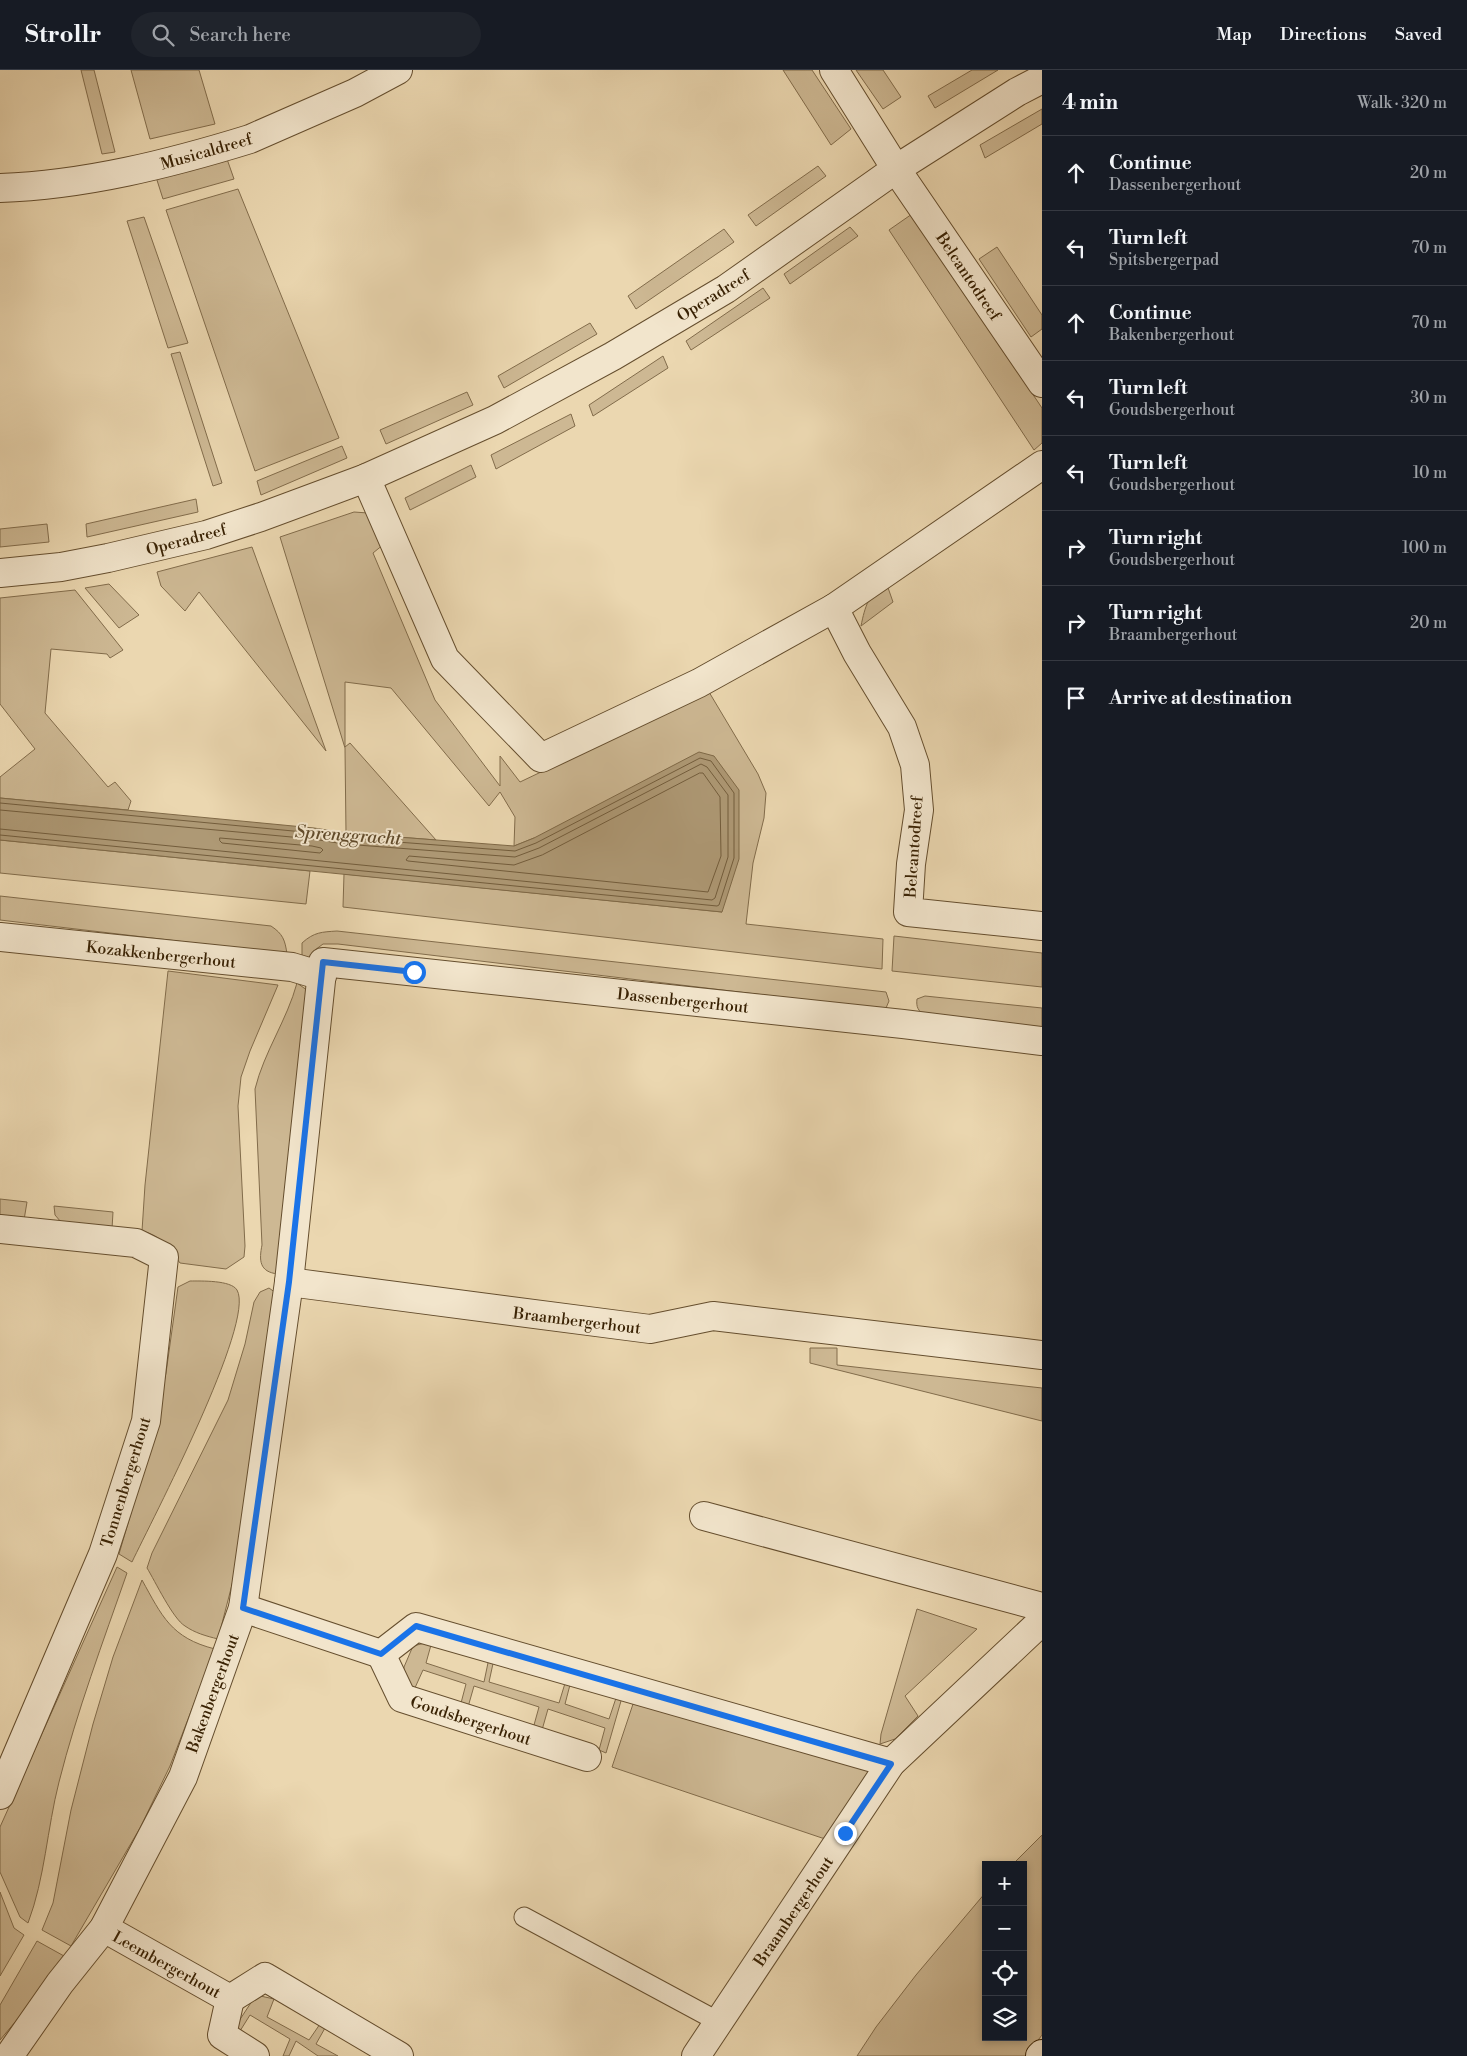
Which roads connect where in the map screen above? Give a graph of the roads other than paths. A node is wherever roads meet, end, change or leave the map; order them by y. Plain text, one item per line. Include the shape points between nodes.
1 (398, 70) edge
2 (834, 70) edge
3 (1042, 79) edge
4 (896, 169) junction
5 (0, 188) edge
6 (1042, 383) edge
7 (1042, 465) edge
8 (366, 478) junction
9 (0, 573) edge
10 (834, 608) junction
11 (1042, 926) edge
12 (0, 937) edge
13 (322, 969) junction
14 (1042, 1041) edge
15 (0, 1229) edge
16 (289, 1282) junction
17 (1042, 1355) edge
18 (704, 1516) dead end
19 (1042, 1607) edge
20 (243, 1608) junction
21 (1042, 1621) edge
22 (381, 1654) junction
23 (587, 1757) dead end
24 (891, 1764) junction
25 (0, 1796) edge
26 (524, 1917) dead end
27 (104, 1928) junction
28 (230, 1999) junction
29 (718, 2022) junction
30 (9, 2056) edge
31 (255, 2056) edge
32 (399, 2056) edge
33 (696, 2056) edge

1 - 5 street, Musicaldreef via 347,96 234,144 146,169
2 - 4 street, Belcantodreef
3 - 4 street, Operadreef
4 - 6 street, Belcantodreef
4 - 8 street, Operadreef via 726,289 613,356 495,420
7 - 10 street
8 - 9 street, Operadreef via 206,535 108,558
8 - 10 street via 445,659 541,758 699,683
10 - 11 street, Belcantodreef via 857,653 902,726 915,764 919,810 908,912
12 - 13 street, Kozakkenbergerhout
13 - 14 street, Dassenbergerhout via 893,1022
13 - 16 street, Bakenbergerhout
15 - 25 street, Tonnenbergerhout via 136,1243 164,1257 146,1421 104,1554
16 - 17 street, Braambergerhout via 650,1329 713,1316
16 - 20 street, Bakenbergerhout
18 - 19 street
20 - 22 street
20 - 27 street, Bakenbergerhout via 183,1777
21 - 24 street, Braambergerhout
22 - 23 street, Goudsbergerhout via 402,1698
22 - 24 street via 416,1626
24 - 29 street, Braambergerhout
26 - 29 lane
27 - 28 street, Leembergerhout
27 - 30 street, Bakenbergerhout via 60,1983
28 - 31 street, Leembergerhout via 222,2034
28 - 32 street, Leembergerhout via 265,1978
29 - 33 street, Braambergerhout

